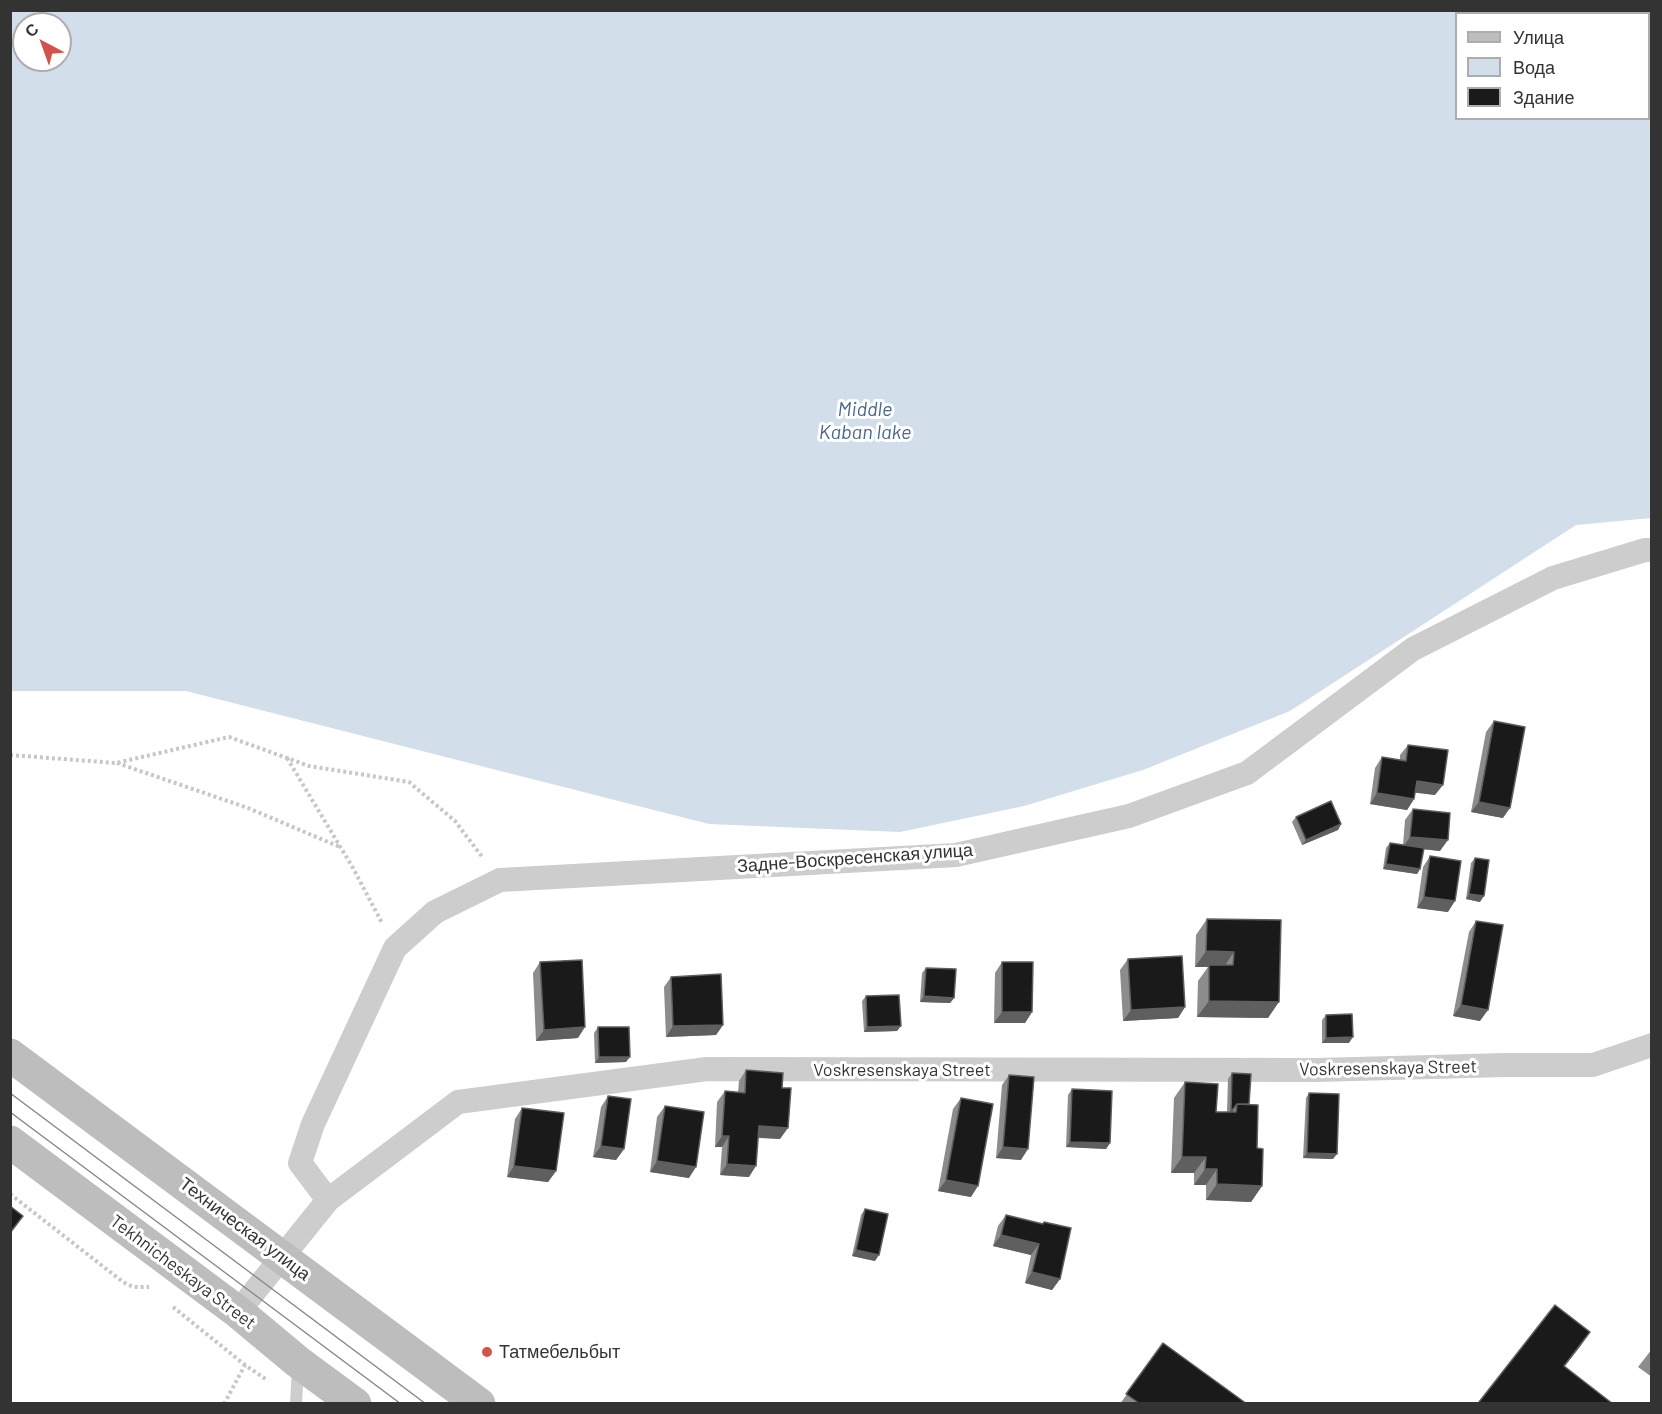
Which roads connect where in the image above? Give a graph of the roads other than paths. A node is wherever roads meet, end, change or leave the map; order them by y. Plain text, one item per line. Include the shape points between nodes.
1 (1652, 550) edge
2 (1652, 1045) edge
3 (10, 1055) edge
4 (10, 1142) edge
5 (328, 1200) junction
6 (282, 1257) junction
7 (238, 1312) junction
8 (298, 1362) junction
9 (296, 1403) edge
10 (355, 1404) edge
11 (479, 1404) edge

1 - 5 street, Задне-Воскресенская улица via 1553,578 1413,649 1247,773 1129,816 957,855 500,880 435,912 395,948 313,1124 300,1163
2 - 5 street, Voskresenskaya Street via 1593,1065 1317,1070 707,1069 458,1102
3 - 6 main road, Техническая улица
4 - 7 main road, Tekhnicheskaya Street
5 - 6 street, Voskresenskaya Street
6 - 7 street, Voskresenskaya Street
6 - 11 main road, Техническая улица
7 - 8 main road, Tekhnicheskaya Street
8 - 9 lane
8 - 10 main road, Tekhnicheskaya Street

